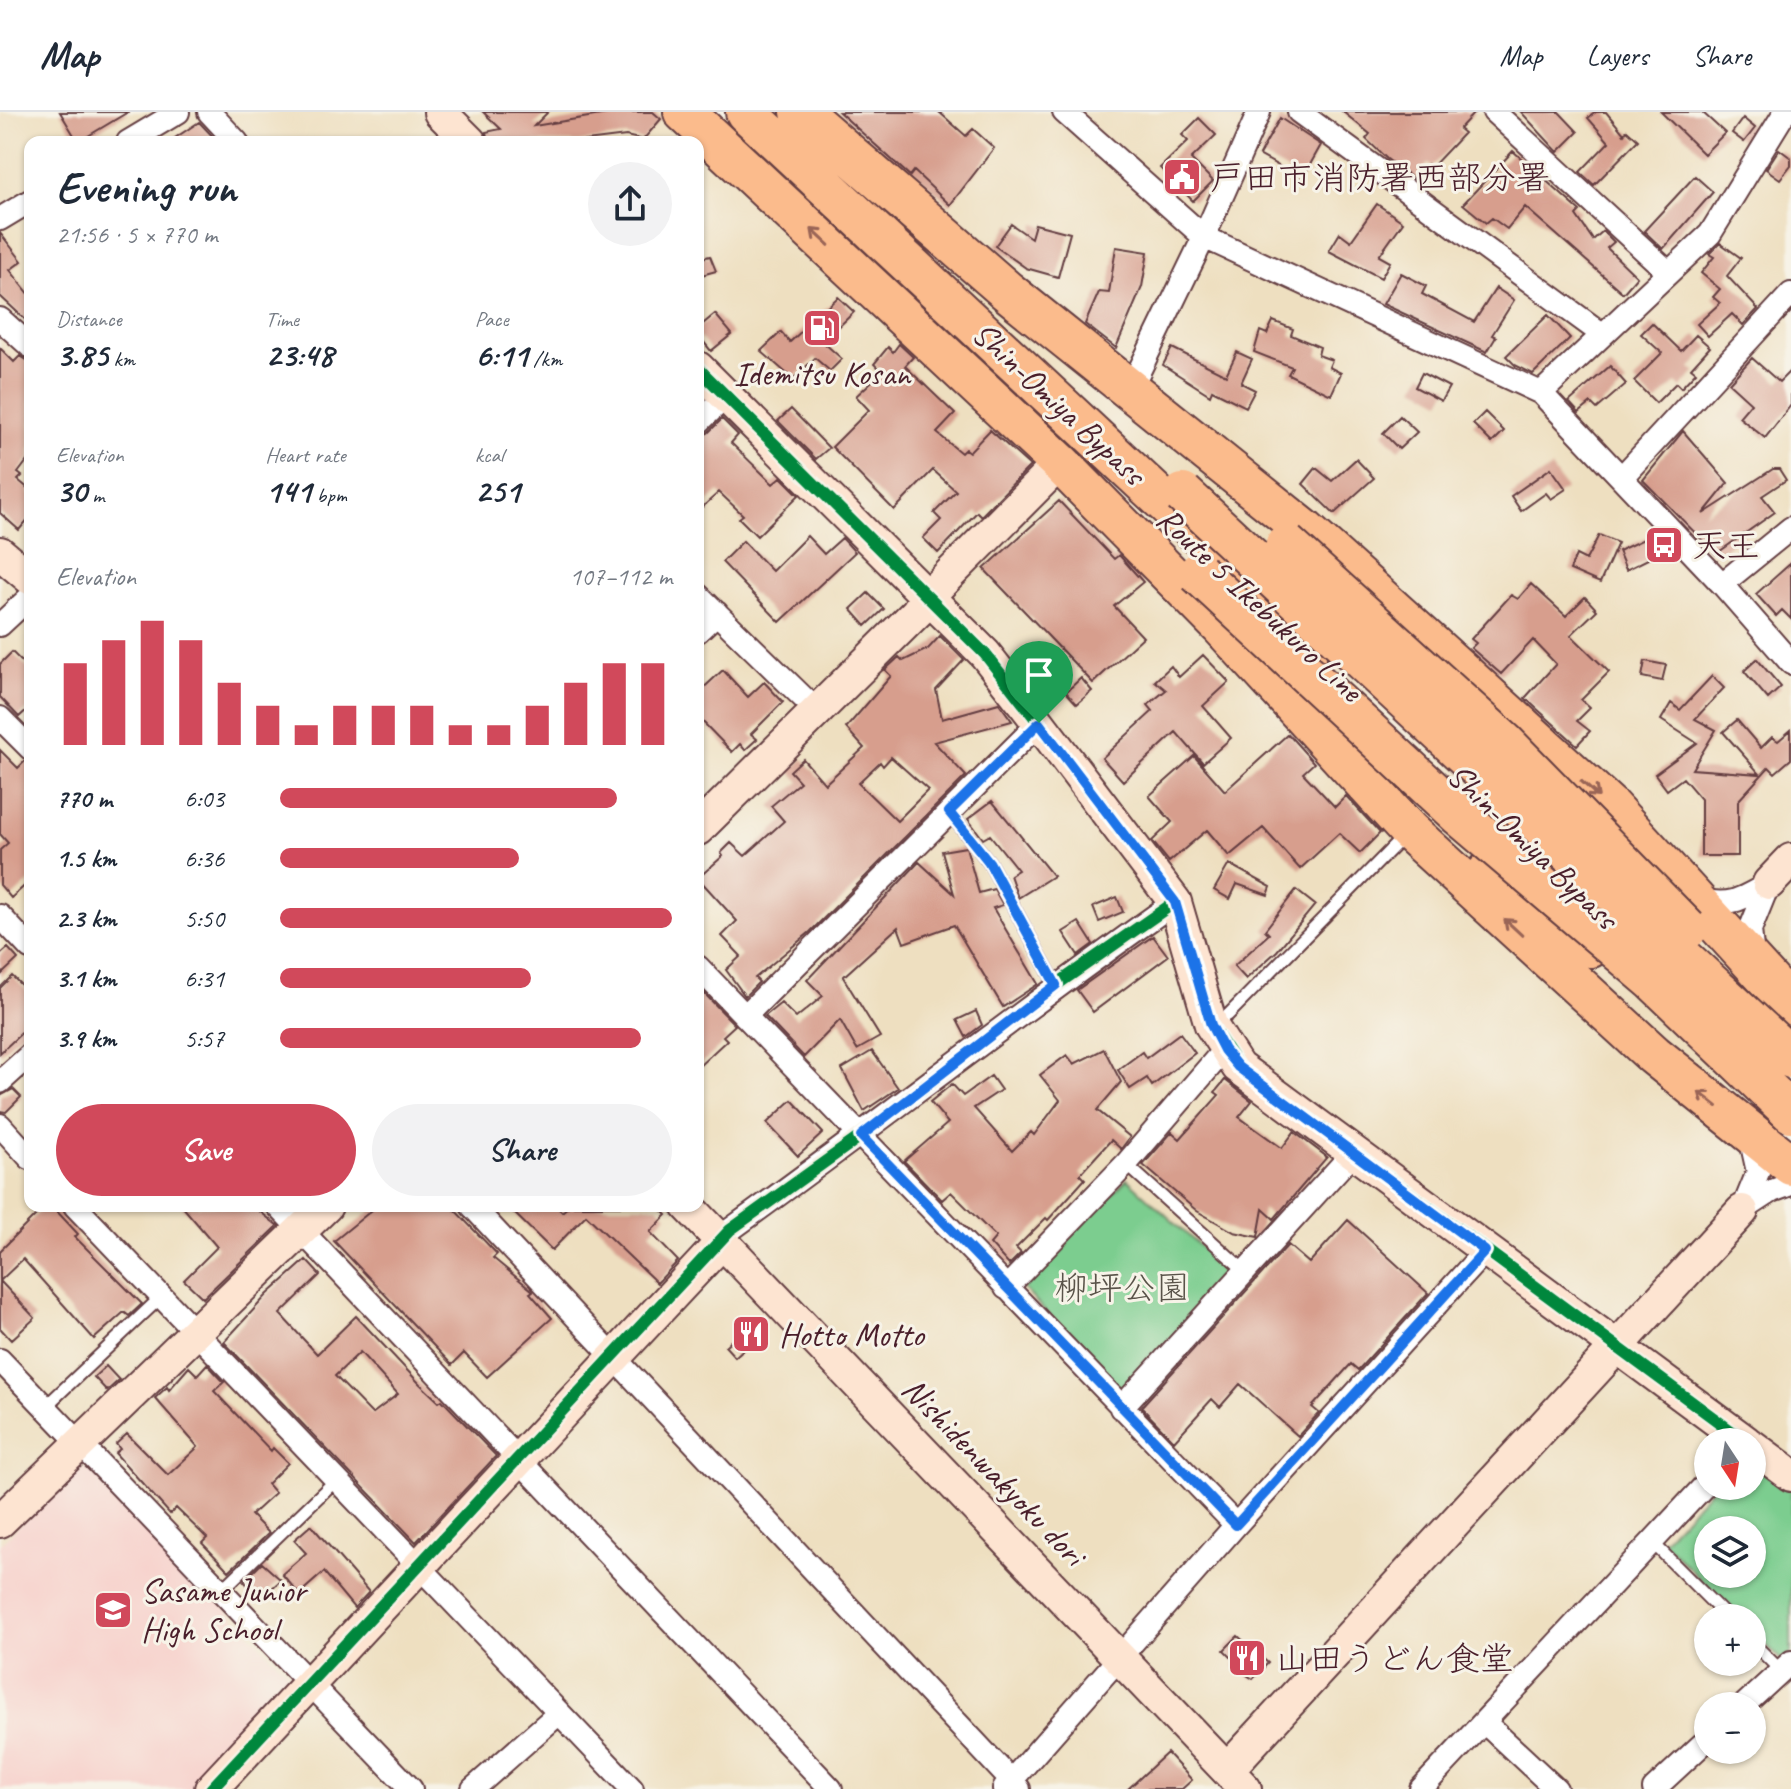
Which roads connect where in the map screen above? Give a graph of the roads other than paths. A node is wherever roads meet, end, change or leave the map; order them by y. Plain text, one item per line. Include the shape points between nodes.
1 (178, 112) edge
2 (209, 112) edge
3 (440, 112) edge
4 (684, 112) edge
5 (729, 112) edge
6 (746, 112) edge
7 (762, 112) edge
8 (775, 112) edge
9 (801, 112) edge
10 (1064, 112) edge
11 (1259, 112) edge
12 (1299, 112) edge
13 (1494, 112) edge
14 (1785, 112) edge
15 (138, 136) edge
16 (231, 136) edge
17 (464, 136) edge
18 (828, 204) junction
19 (24, 205) edge
20 (0, 219) edge
21 (1204, 237) junction
22 (934, 261) junction
23 (1667, 271) junction
24 (1791, 294) edge
25 (0, 319) edge
26 (1602, 334) junction
27 (24, 341) edge
28 (704, 374) edge
29 (1129, 392) junction
30 (1541, 393) junction
31 (726, 396) junction
32 (704, 417) edge
33 (1060, 463) junction
34 (1622, 477) junction
35 (1791, 528) edge
36 (0, 553) edge
37 (1233, 566) junction
38 (24, 573) edge
39 (1722, 584) junction
40 (927, 597) junction
41 (704, 601) edge
42 (24, 603) edge
43 (717, 613) junction
44 (0, 625) edge
45 (704, 625) edge
46 (1221, 626) junction
47 (1791, 663) edge
48 (817, 711) junction
49 (0, 718) edge
50 (1039, 723) junction
51 (24, 742) edge
52 (949, 812) junction
53 (704, 823) edge
54 (1409, 831) junction
55 (1493, 868) junction
56 (1780, 872) edge
57 (1596, 885) junction
58 (1692, 897) junction
59 (1175, 902) junction
60 (0, 916) edge
61 (24, 942) edge
62 (704, 973) edge
63 (1744, 973) junction
64 (1056, 985) junction
65 (1687, 993) junction
66 (1791, 1005) edge
67 (745, 1016) junction
68 (1791, 1027) edge
69 (1791, 1037) edge
70 (1218, 1038) junction
71 (1791, 1058) edge
72 (24, 1060) edge
73 (1791, 1068) edge
74 (0, 1082) edge
75 (1791, 1090) edge
76 (1791, 1097) edge
77 (1791, 1116) edge
78 (0, 1125) edge
79 (1747, 1129) junction
80 (861, 1136) junction
81 (24, 1151) edge
82 (1352, 1154) junction
83 (1126, 1164) junction
84 (1791, 1165) edge
85 (1791, 1184) edge
86 (1742, 1211) junction
87 (81, 1212) edge
88 (284, 1212) edge
89 (320, 1212) edge
90 (478, 1212) edge
91 (694, 1212) edge
92 (301, 1231) junction
93 (722, 1242) junction
94 (1485, 1251) junction
95 (1245, 1271) junction
96 (1006, 1288) junction
97 (160, 1298) junction
98 (195, 1335) junction
99 (1617, 1347) junction
100 (614, 1355) junction
101 (2, 1364) edge
102 (46, 1406) junction
103 (1121, 1408) junction
104 (1727, 1428) edge
105 (81, 1444) junction
106 (1766, 1456) edge
107 (517, 1459) junction
108 (1791, 1475) edge
109 (337, 1478) junction
110 (1694, 1497) edge
111 (0, 1521) edge
112 (1236, 1525) junction
113 (1652, 1542) junction
114 (418, 1568) junction
115 (222, 1590) junction
116 (1714, 1604) edge
117 (1766, 1652) edge
118 (1120, 1659) junction
119 (1786, 1666) edge
120 (310, 1683) junction
121 (1758, 1692) edge
122 (559, 1713) junction
123 (1484, 1722) junction
124 (1694, 1752) edge
125 (1236, 1779) edge
126 (1012, 1786) edge
127 (211, 1789) edge
128 (411, 1789) edge
129 (473, 1789) edge
130 (632, 1789) edge
131 (831, 1789) edge
132 (1421, 1789) edge
133 (1556, 1789) edge
134 (1654, 1789) edge

1 - 15 street
2 - 16 street
3 - 17 street
33 -> 4 highway
5 - 18 highway, Route 5 Ikebukuro Line
6 - 37 highway, Shin-Omiya Bypass
7 - 57 highway, Shin-Omiya Bypass
8 - 22 highway, Route 5 Ikebukuro Line
9 - 29 highway
10 - 21 street
11 - 21 street
12 - 26 street
13 - 23 street
14 - 23 street via 1710,234
18 - 76 highway, Route 5 Ikebukuro Line
18 - 77 highway, bridge via 917,301 1198,573 1460,816 1654,981
19 - 20 street
21 - 29 street
21 - 30 street
22 - 63 highway via 1122,411
22 - 71 highway, Route 5 Ikebukuro Line, bridge
23 - 26 street
24 - 34 street
25 - 27 street
26 - 30 street
28 - 31 street
29 -> 58 highway via 1306,531 1610,807
29 - 63 highway, bridge
30 - 34 street
31 - 32 street
31 - 40 street
33 - 40 street
33 - 46 highway
34 - 39 street
35 - 39 street
36 - 38 street
37 - 55 highway via 1390,759
37 - 65 highway, Shin-Omiya Bypass
39 - 47 street
40 - 48 street
40 - 50 street via 985,654
41 - 43 street
42 - 44 street
43 - 45 street
43 - 48 street
46 - 54 highway
46 - 55 highway via 1424,817
48 - 53 street
49 - 51 street
50 - 52 street
50 - 59 street
52 - 64 lane via 989,862
52 - 67 street
54 - 70 lane via 1228,1015
79 -> 54 highway via 1654,1055
55 - 77 highway
56 - 58 street via 1745,898 1723,904
56 - 63 street via 1750,930
57 - 68 highway via 1715,955
57 - 73 highway, Shin-Omiya Bypass
58 - 63 highway
59 - 64 street
59 - 70 street
60 - 61 street
62 - 67 street
63 - 66 highway
63 - 69 highway
64 - 80 street
65 - 75 highway, Shin-Omiya Bypass
65 - 77 highway
67 - 80 street
70 - 82 street via 1256,1082
70 - 83 street
72 - 74 street
78 - 81 street
79 - 84 highway
79 - 86 street via 1758,1165
80 - 93 street via 730,1230
80 - 96 street
82 - 94 street
82 - 95 street
83 - 95 lane
83 - 96 street
85 - 86 street
86 - 99 street
87 - 97 street
88 - 92 street
89 - 92 street
90 - 100 street
91 - 93 street, Nishidenwakyoku dori
92 - 98 street
92 - 107 street
93 - 100 street
93 - 118 street, Nishidenwakyoku dori
94 - 99 street
94 - 112 street
95 - 103 street
96 - 103 street
97 - 98 street
97 - 102 lane
98 - 105 street
98 - 109 street
99 - 104 street
99 - 125 street
100 - 107 street
100 - 126 street
101 - 102 street
102 - 105 street
103 - 112 street
105 - 111 street
105 - 115 street
106 - 108 street
107 - 114 street
107 - 131 street
109 - 114 street
109 - 115 lane
110 - 113 street
112 - 118 street
113 - 116 lane
113 - 123 street
114 - 120 street
114 - 122 street
115 - 120 street
117 - 119 lane
118 - 125 street, Nishidenwakyoku dori
118 - 126 street
119 - 121 street
120 - 127 street
120 - 128 street
122 - 129 street
122 - 130 street
123 - 132 street
123 - 133 street
124 - 134 street

